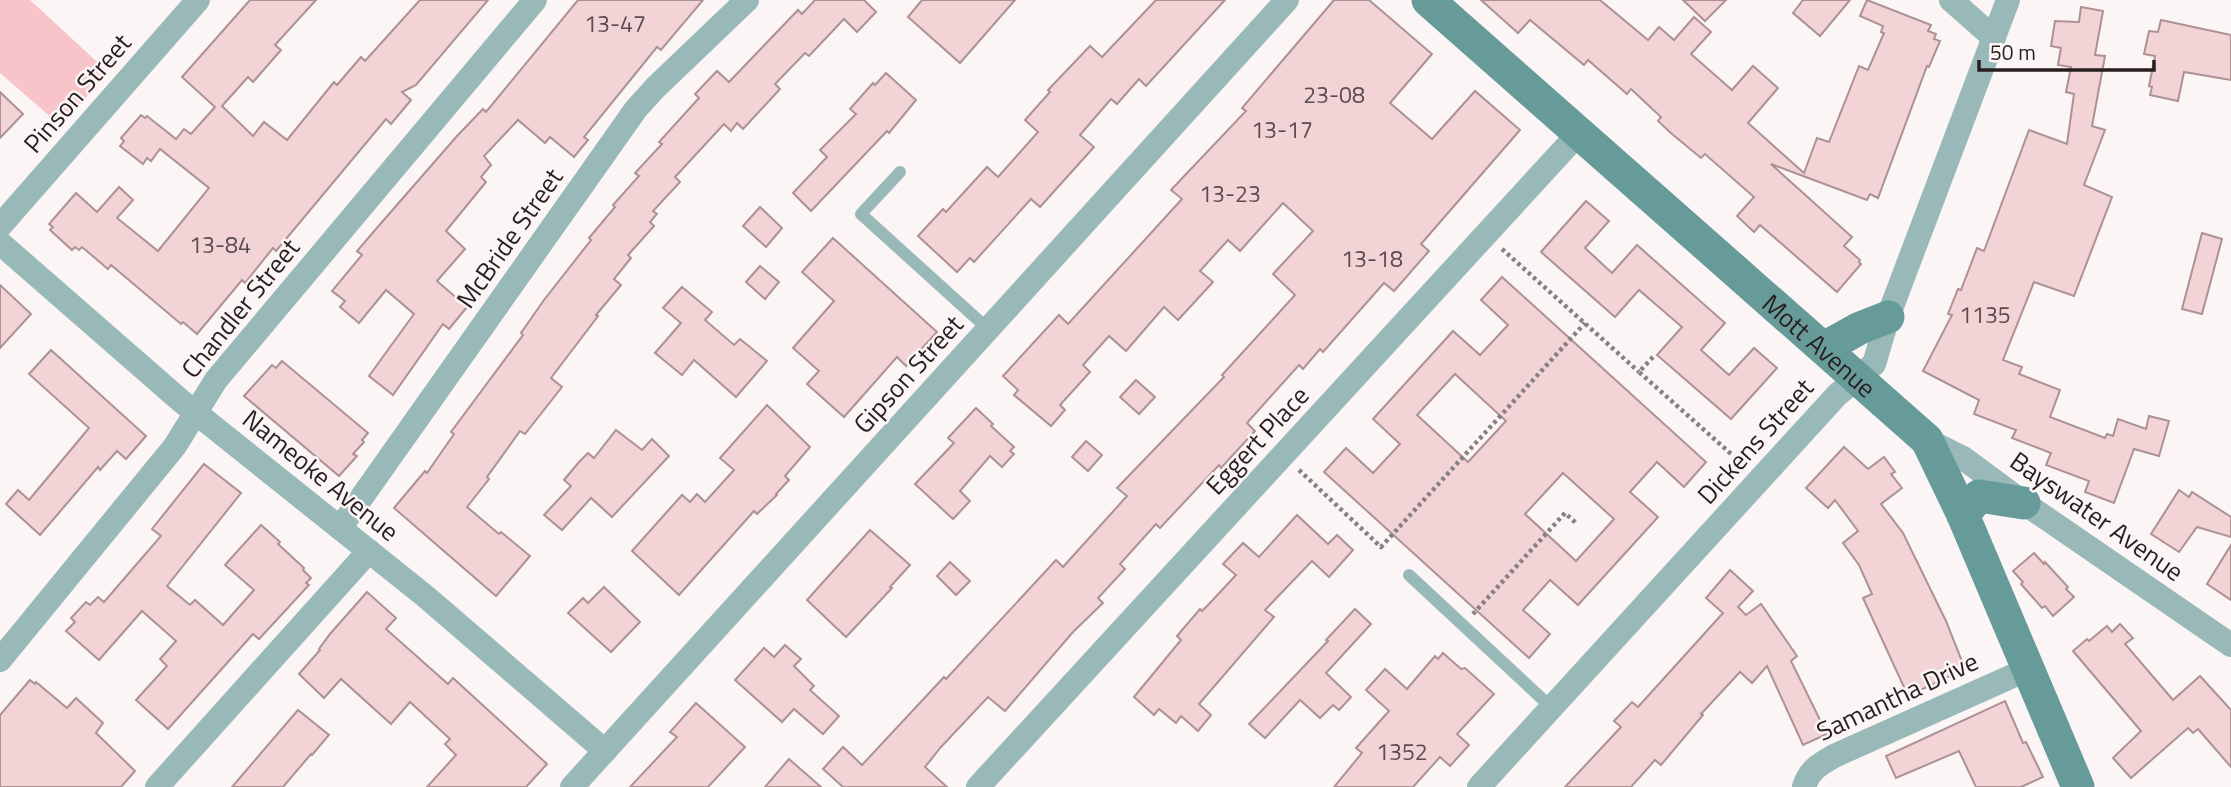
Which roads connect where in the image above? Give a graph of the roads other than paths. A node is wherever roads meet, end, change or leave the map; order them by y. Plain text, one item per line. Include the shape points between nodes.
1 (198, 0) edge
2 (535, 0) edge
3 (747, 0) edge
4 (1287, 0) edge
5 (1428, 0) edge
6 (1951, 0) edge
7 (2008, 0) edge
8 (1994, 38) junction
9 (1579, 133) junction
10 (900, 172) dead end
11 (0, 226) edge
12 (0, 243) edge
13 (1888, 317) junction
14 (988, 329) junction
15 (1824, 348) junction
16 (1857, 378) junction
17 (195, 413) junction
18 (1927, 440) junction
19 (2024, 503) junction
20 (1963, 515) junction
21 (340, 528) junction
22 (369, 551) junction
23 (1409, 575) dead end
24 (2231, 645) edge
25 (0, 660) edge
26 (2026, 670) junction
27 (1552, 708) junction
28 (605, 751) junction
29 (157, 787) edge
30 (572, 787) edge
31 (978, 787) edge
32 (1479, 787) edge
33 (1804, 787) edge
34 (2078, 787) edge

1 - 11 street, Pinson Street
2 - 17 street, Chandler Street via 216,380
3 - 21 street, McBride Street via 636,109
4 - 14 street, Gipson Street
5 - 9 street, Mott Avenue
6 - 8 street
7 - 8 street, Dickens Street
8 - 13 street, Dickens Street
9 - 15 street, Mott Avenue
9 - 31 street, Eggert Place
10 - 14 lane via 861,214
12 - 17 street, Nameoke Avenue
13 - 15 street
13 - 16 street, Dickens Street via 1874,364
14 - 28 street, Gipson Street
15 - 16 street, Mott Avenue
16 - 18 street, Mott Avenue
16 - 27 street, Dickens Street
17 - 21 street, Nameoke Avenue
17 - 25 street, Chandler Street via 174,446
18 - 19 street, Bayswater Avenue via 1963,458
18 - 20 street, Mott Avenue
19 - 20 street via 1979,496
19 - 24 street, Bayswater Avenue
20 - 26 street, Mott Avenue
21 - 22 street, Nameoke Avenue
22 - 28 street, Nameoke Avenue
22 - 29 street
23 - 27 lane
26 - 33 street, Samantha Drive via 1834,756 1814,768
26 - 34 street, Mott Avenue
27 - 32 street, Dickens Street
28 - 30 street, Gipson Street

